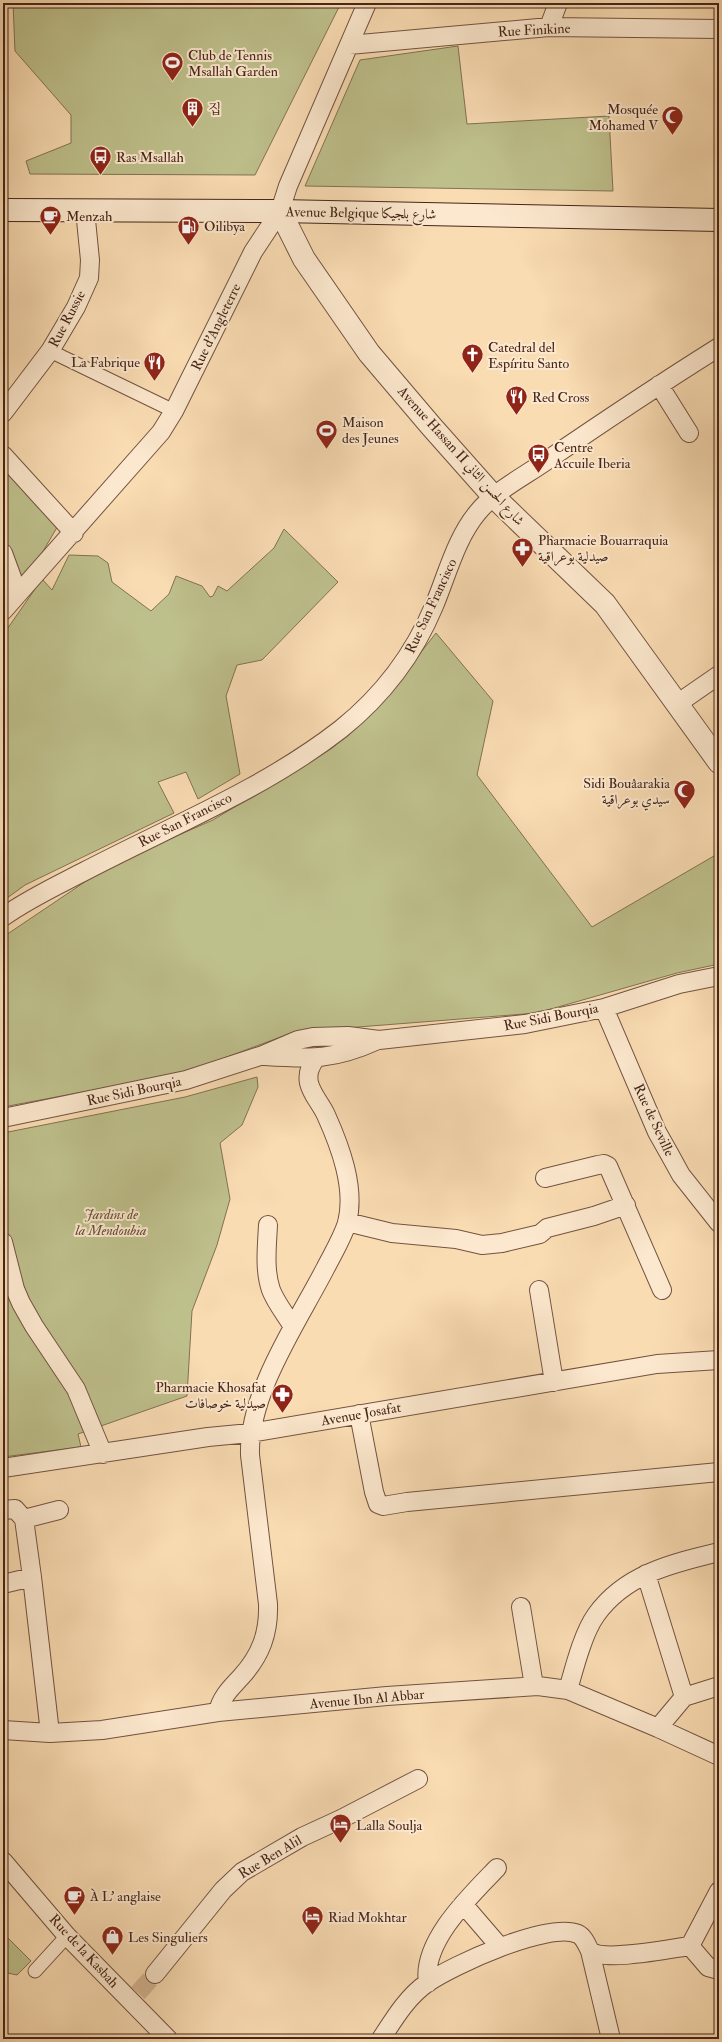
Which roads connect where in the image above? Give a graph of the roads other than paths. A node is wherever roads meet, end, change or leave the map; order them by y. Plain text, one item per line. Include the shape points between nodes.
1 (367, 3) edge
2 (558, 3) edge
3 (549, 27) junction
4 (719, 29) edge
5 (349, 44) junction
6 (3, 197) edge
7 (282, 205) junction
8 (719, 206) edge
9 (3, 210) edge
10 (86, 210) junction
11 (719, 220) edge
12 (719, 347) edge
13 (50, 351) junction
14 (659, 385) junction
15 (174, 411) junction
16 (3, 413) edge
17 (688, 433) dead end
18 (3, 455) edge
19 (494, 497) junction
20 (74, 533) junction
21 (3, 553) edge
22 (18, 594) junction
23 (3, 612) edge
24 (719, 675) edge
25 (677, 704) junction
26 (719, 762) edge
27 (3, 917) edge
28 (719, 976) edge
29 (604, 1008) junction
30 (379, 1040) junction
31 (263, 1055) junction
32 (316, 1058) junction
33 (3, 1118) edge
34 (545, 1178) dead end
35 (626, 1205) junction
36 (347, 1222) junction
37 (719, 1223) edge
38 (268, 1225) dead end
39 (3, 1242) edge
40 (539, 1290) dead end
41 (662, 1290) dead end
42 (293, 1327) junction
43 (719, 1360) edge
44 (554, 1382) junction
45 (359, 1414) junction
46 (250, 1433) junction
47 (103, 1454) junction
48 (3, 1468) edge
49 (719, 1472) edge
50 (3, 1510) edge
51 (59, 1510) dead end
52 (24, 1519) junction
53 (719, 1552) edge
54 (646, 1574) junction
55 (32, 1577) junction
56 (3, 1584) edge
57 (521, 1607) dead end
58 (534, 1686) junction
59 (719, 1686) edge
60 (568, 1690) junction
61 (684, 1697) junction
62 (218, 1712) junction
63 (658, 1728) junction
64 (3, 1730) edge
65 (50, 1733) junction
66 (719, 1756) edge
67 (418, 1779) dead end
68 (3, 1861) edge
69 (497, 1868) dead end
70 (719, 1891) edge
71 (463, 1904) junction
72 (68, 1936) junction
73 (690, 1946) junction
74 (500, 1947) junction
75 (590, 1951) junction
76 (719, 1970) edge
77 (34, 1971) dead end
78 (155, 1974) tunnel mouth
79 (428, 1983) junction
80 (168, 2039) edge
81 (381, 2039) edge
82 (611, 2039) edge

1 - 5 street, Rue d'Angleterre
2 - 3 street
3 - 4 street, Rue Finikine
3 - 5 street, Rue Finikine
5 - 7 street, Rue d'Angleterre
6 - 7 main road, Avenue Belgique شارع بلجيكا
7 - 8 main road, Avenue Belgique شارع بلجيكا
7 - 10 main road, Avenue Belgique شارع بلجيكا
7 - 11 main road, Avenue Belgique شارع بلجيكا
7 - 15 street, Rue d'Angleterre via 253,252
7 - 19 main road, Avenue Hassan II شارع الحسن الثاني via 304,259 369,353
9 - 10 main road, Avenue Belgique شارع بلجيكا
10 - 13 street, Rue Russie via 89,278 76,307
12 - 14 street, Rue San Francisco
13 - 15 street
13 - 16 street, Rue Russie
14 - 17 street
14 - 19 street, Rue San Francisco
15 - 20 street, Rue d'Angleterre via 161,432
18 - 20 street
19 - 25 main road, Avenue Hassan II شارع الحسن الثاني via 606,604
19 - 27 street, Rue San Francisco via 478,511 467,527 433,608 407,659 370,702 342,728 302,756 209,810 51,889
20 - 22 street, Rue d'Angleterre
21 - 22 street
22 - 23 street, Rue d'Angleterre
24 - 25 street
25 - 26 main road, Avenue Hassan II شارع الحسن الثاني
28 - 29 street, Rue Sidi Bourqia via 679,984
29 - 30 street, Rue Sidi Bourqia via 525,1024
29 - 37 street, Rue de Seville via 670,1156 681,1175
30 - 31 street, Rue Sidi Bourqia via 348,1036 313,1037
30 - 32 street, Rue Sidi Bourqia via 350,1051
31 - 32 street, Rue Sidi Bourqia
31 - 33 street, Rue Sidi Bourqia via 186,1080
32 - 36 street via 309,1069 309,1083 326,1115 345,1164
34 - 35 street via 606,1164
35 - 36 street via 547,1228 540,1234 482,1245 456,1239 392,1233
35 - 41 street
36 - 42 street via 334,1253
38 - 42 street via 269,1283
39 - 47 street via 21,1304 76,1389
40 - 44 street
42 - 46 street via 265,1385
43 - 44 street, Avenue Josafat via 657,1364
44 - 45 street, Avenue Josafat
45 - 46 street, Avenue Josafat
45 - 49 street via 374,1492 377,1503 381,1506
46 - 47 street, Avenue Josafat
46 - 62 street via 250,1455 267,1600 265,1641 253,1664 225,1695
47 - 48 street, Avenue Josafat
50 - 52 street via 15,1509
51 - 52 street
52 - 55 street
53 - 54 street
54 - 60 street via 626,1586 596,1615 576,1662
54 - 61 street
55 - 56 street
55 - 65 street
57 - 58 street
58 - 60 street, Avenue Ibn Al Abbar
58 - 62 street, Avenue Ibn Al Abbar via 387,1696
59 - 61 street
60 - 63 street, Avenue Ibn Al Abbar
61 - 63 street
62 - 65 street, Avenue Ibn Al Abbar via 102,1730
63 - 66 street, Avenue Ibn Al Abbar
64 - 65 street, Avenue Ibn Al Abbar
67 - 78 street, Rue Ben Alil via 302,1837 242,1872 223,1890
68 - 72 street, Rue de la Kasbah
69 - 71 street
70 - 73 street
71 - 74 street
71 - 79 street via 432,1951 427,1970
72 - 77 street
72 - 80 street, Rue de la Kasbah via 135,1997
73 - 75 street via 613,1956
73 - 76 street via 708,1967
74 - 75 street via 563,1932 581,1936
74 - 79 street
75 - 82 street
79 - 81 street via 407,2002

